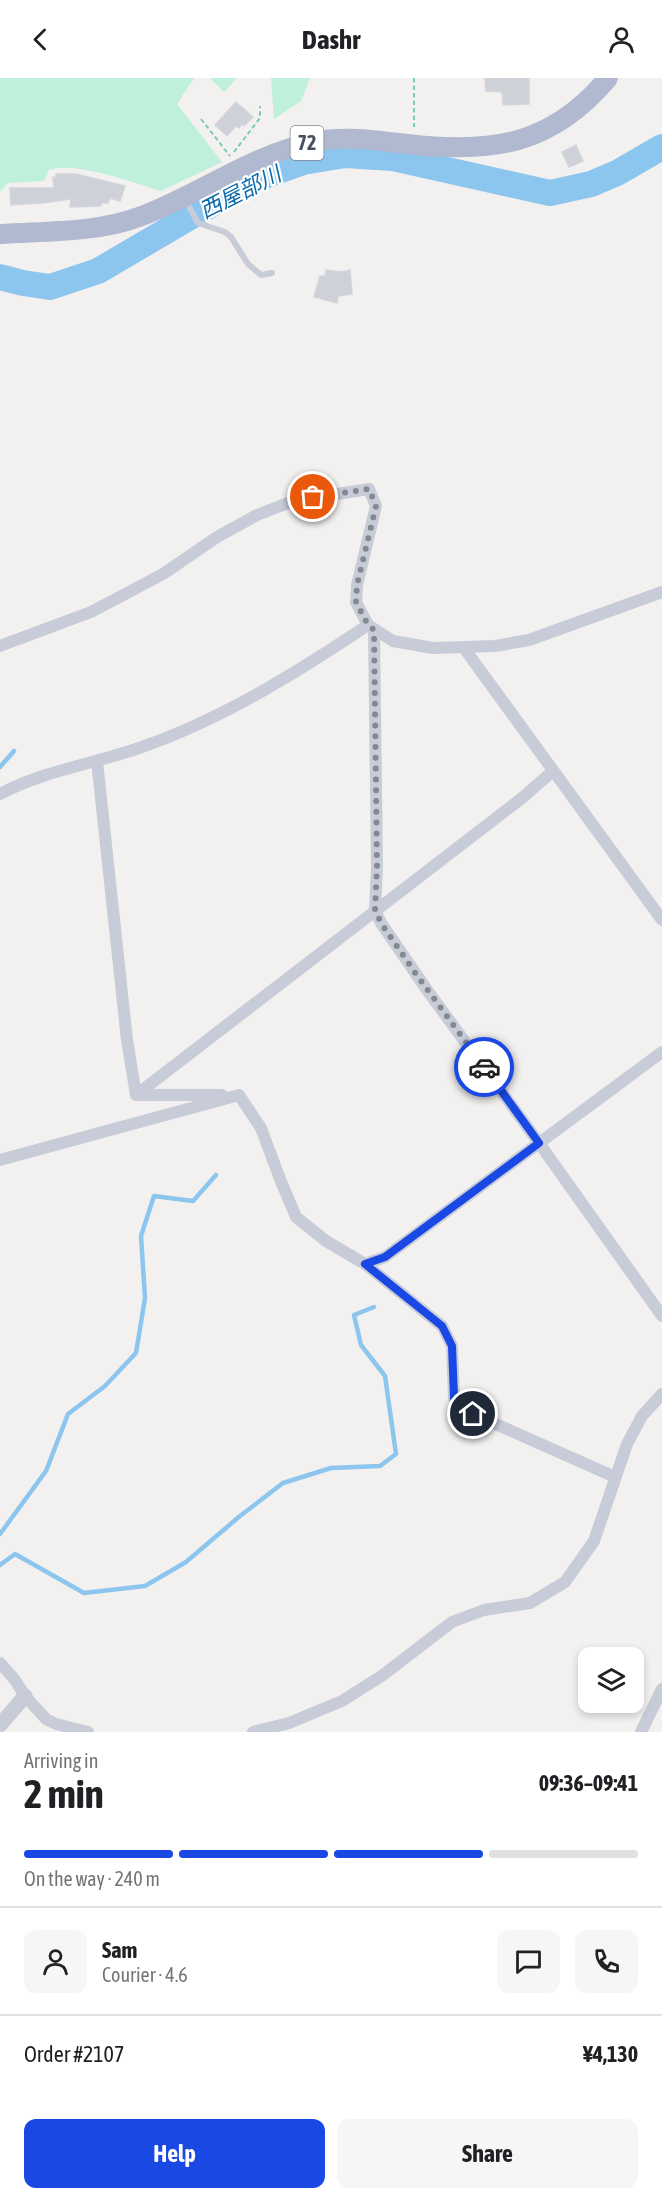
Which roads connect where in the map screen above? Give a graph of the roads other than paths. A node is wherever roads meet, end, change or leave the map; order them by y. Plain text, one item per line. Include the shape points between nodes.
1 (608, 78) edge
2 (186, 200) junction
3 (0, 234) edge
4 (272, 273) dead end
5 (662, 592) edge
6 (371, 628) junction
7 (0, 646) edge
8 (464, 648) junction
9 (97, 761) junction
10 (553, 771) junction
11 (0, 794) edge
12 (375, 910) junction
13 (662, 920) edge
14 (662, 1052) edge
15 (136, 1095) junction
16 (238, 1095) junction
17 (539, 1143) junction
18 (0, 1160) edge
19 (365, 1264) junction
20 (662, 1316) edge
21 (662, 1394) edge
22 (615, 1477) junction
23 (0, 1663) edge
24 (662, 1689) edge
25 (25, 1696) junction
26 (0, 1725) edge
27 (88, 1732) edge
28 (253, 1732) edge
29 (641, 1732) edge

1 - 2 main road, 72 via 573,114 530,137 487,147 450,148 371,140 313,142 234,162
2 - 3 main road, 72 via 93,229
2 - 4 lane via 198,223 225,232 261,275
5 - 8 street via 529,640
6 - 7 street via 356,602 376,506 369,489 293,501 257,515 163,574 91,612
6 - 8 street via 393,641
6 - 9 street via 201,724
6 - 12 street
8 - 10 street
9 - 11 street via 20,784
9 - 15 street
10 - 12 street
10 - 13 street
12 - 15 street
12 - 17 street via 427,990
14 - 17 street
15 - 16 street
16 - 18 street
16 - 19 street via 261,1128 296,1217
17 - 19 street via 385,1257
17 - 20 street
19 - 22 street via 442,1326 452,1346 454,1398 473,1414
21 - 22 street via 642,1416
22 - 28 street via 594,1540 565,1582 530,1603 484,1610 452,1622 342,1701 289,1723
23 - 25 street
24 - 29 street
25 - 26 street
25 - 27 street via 46,1719

